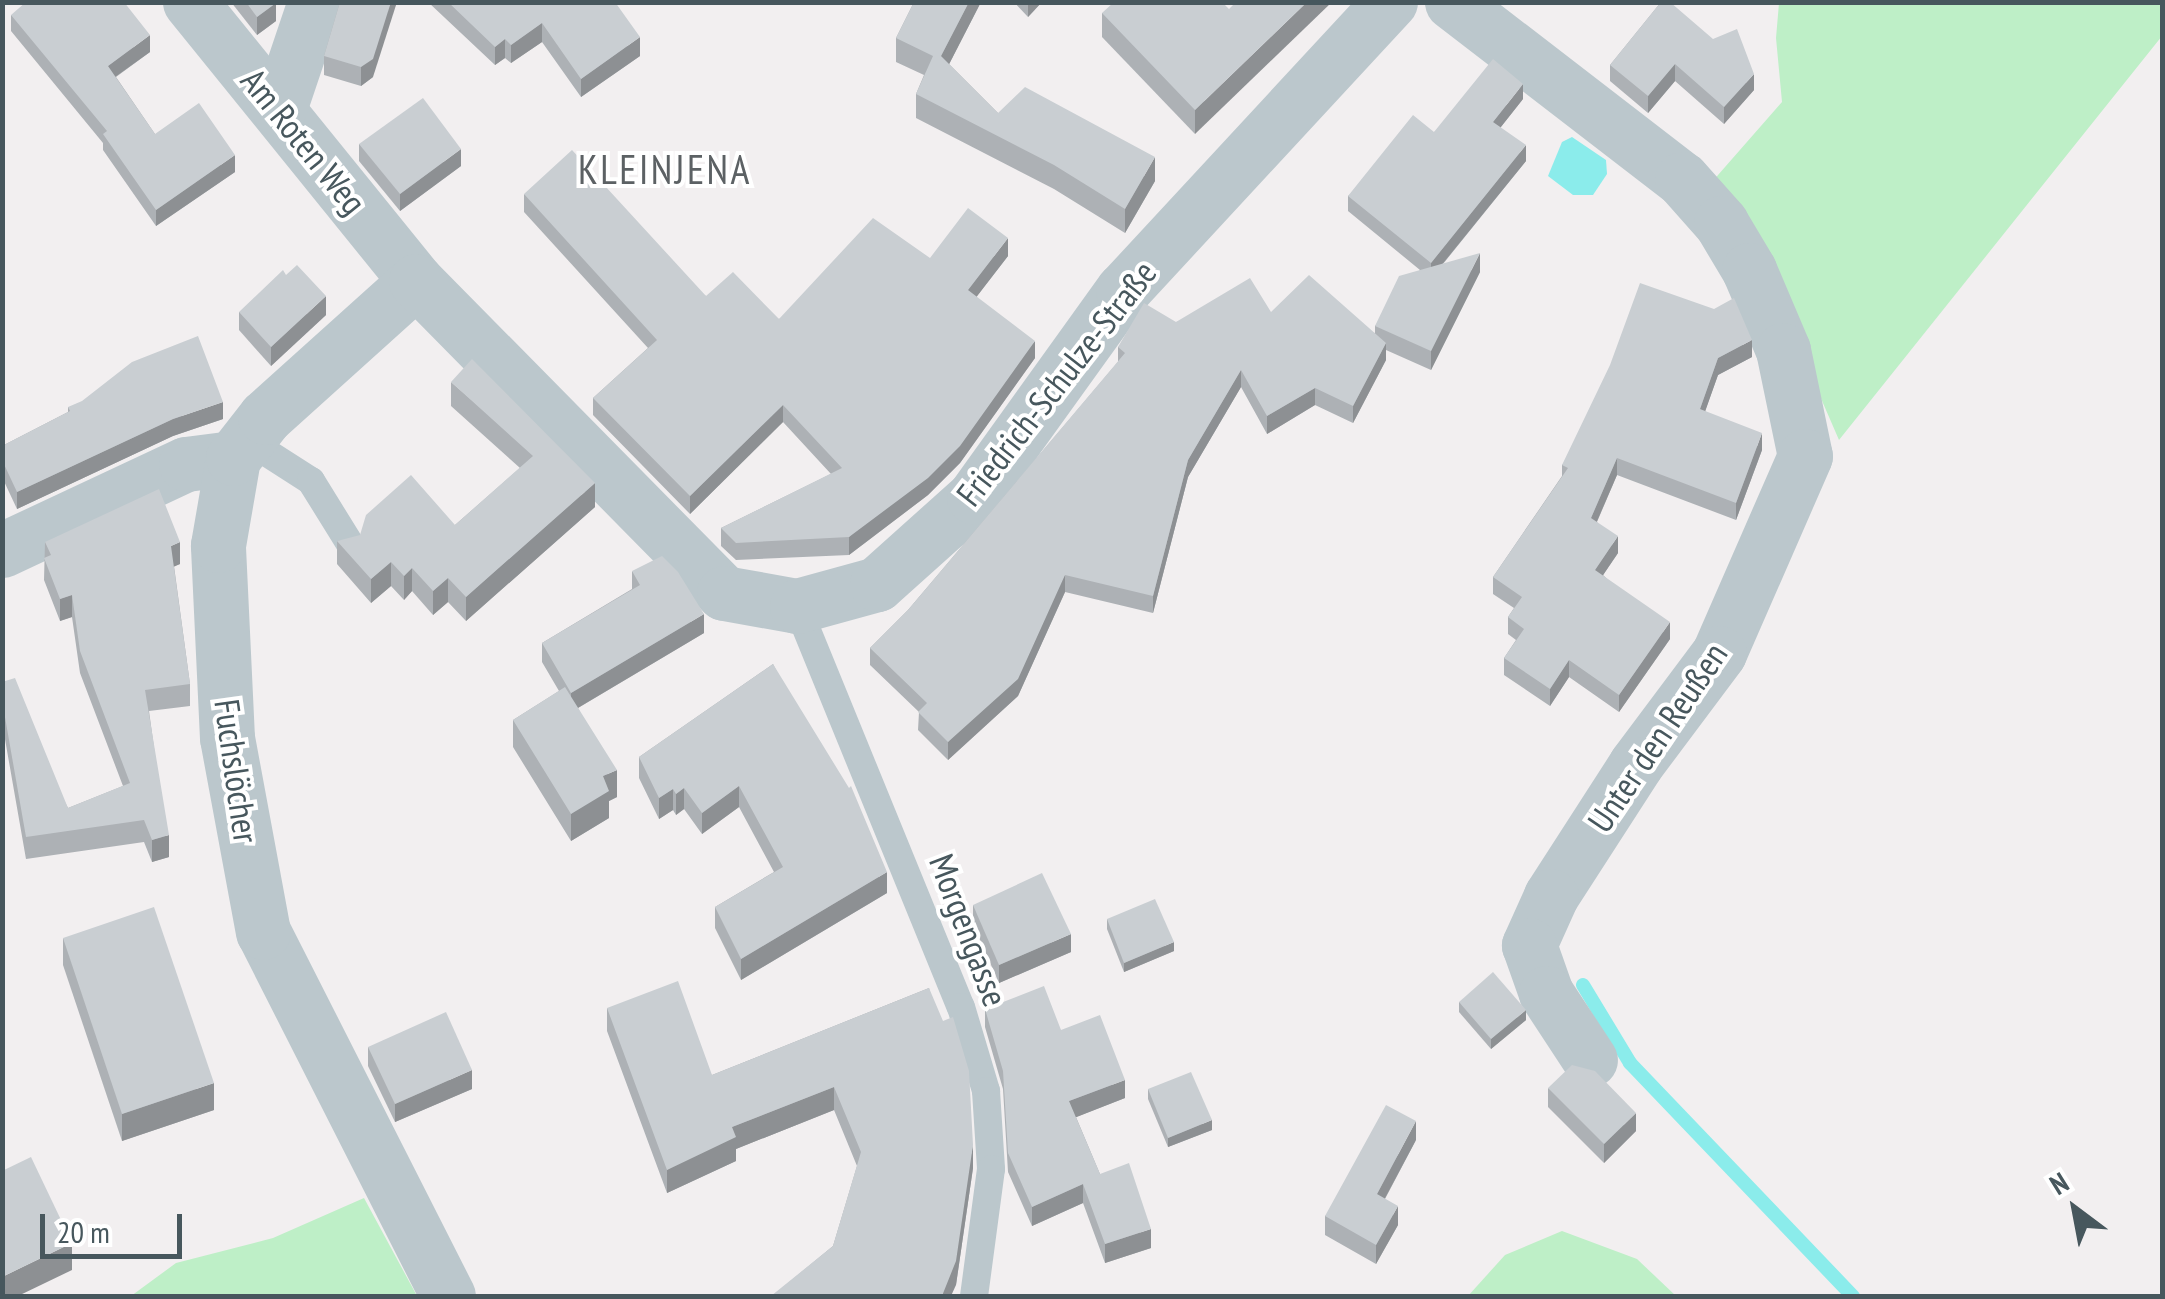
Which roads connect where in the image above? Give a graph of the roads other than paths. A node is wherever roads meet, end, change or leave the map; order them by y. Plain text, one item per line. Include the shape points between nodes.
1 (190, 2) edge
2 (314, 2) edge
3 (1390, 2) edge
4 (1452, 2) edge
5 (279, 109) junction
6 (416, 281) junction
7 (240, 449) junction
8 (350, 544) edge
9 (2, 550) edge
10 (798, 606) junction
11 (1590, 1060) dead end
12 (448, 1296) edge
13 (974, 1296) edge

1 - 5 street, Am Roten Weg
2 - 5 street
3 - 10 street, Friedrich-Schulze-Straße via 1123,290 974,497 876,584
4 - 11 street, Unter den Reußen via 1682,179 1721,223 1784,350 1805,456 1719,654 1636,764 1551,896 1529,945 1546,993
5 - 6 street, Am Roten Weg
6 - 7 street via 265,417
6 - 10 street, Friedrich-Schulze-Straße via 724,593
7 - 8 lane via 311,482
7 - 9 street via 186,464
7 - 12 street, Fuchslöcher via 218,545 227,738 263,932
10 - 13 lane, Morgengasse via 955,992 986,1092 991,1169

